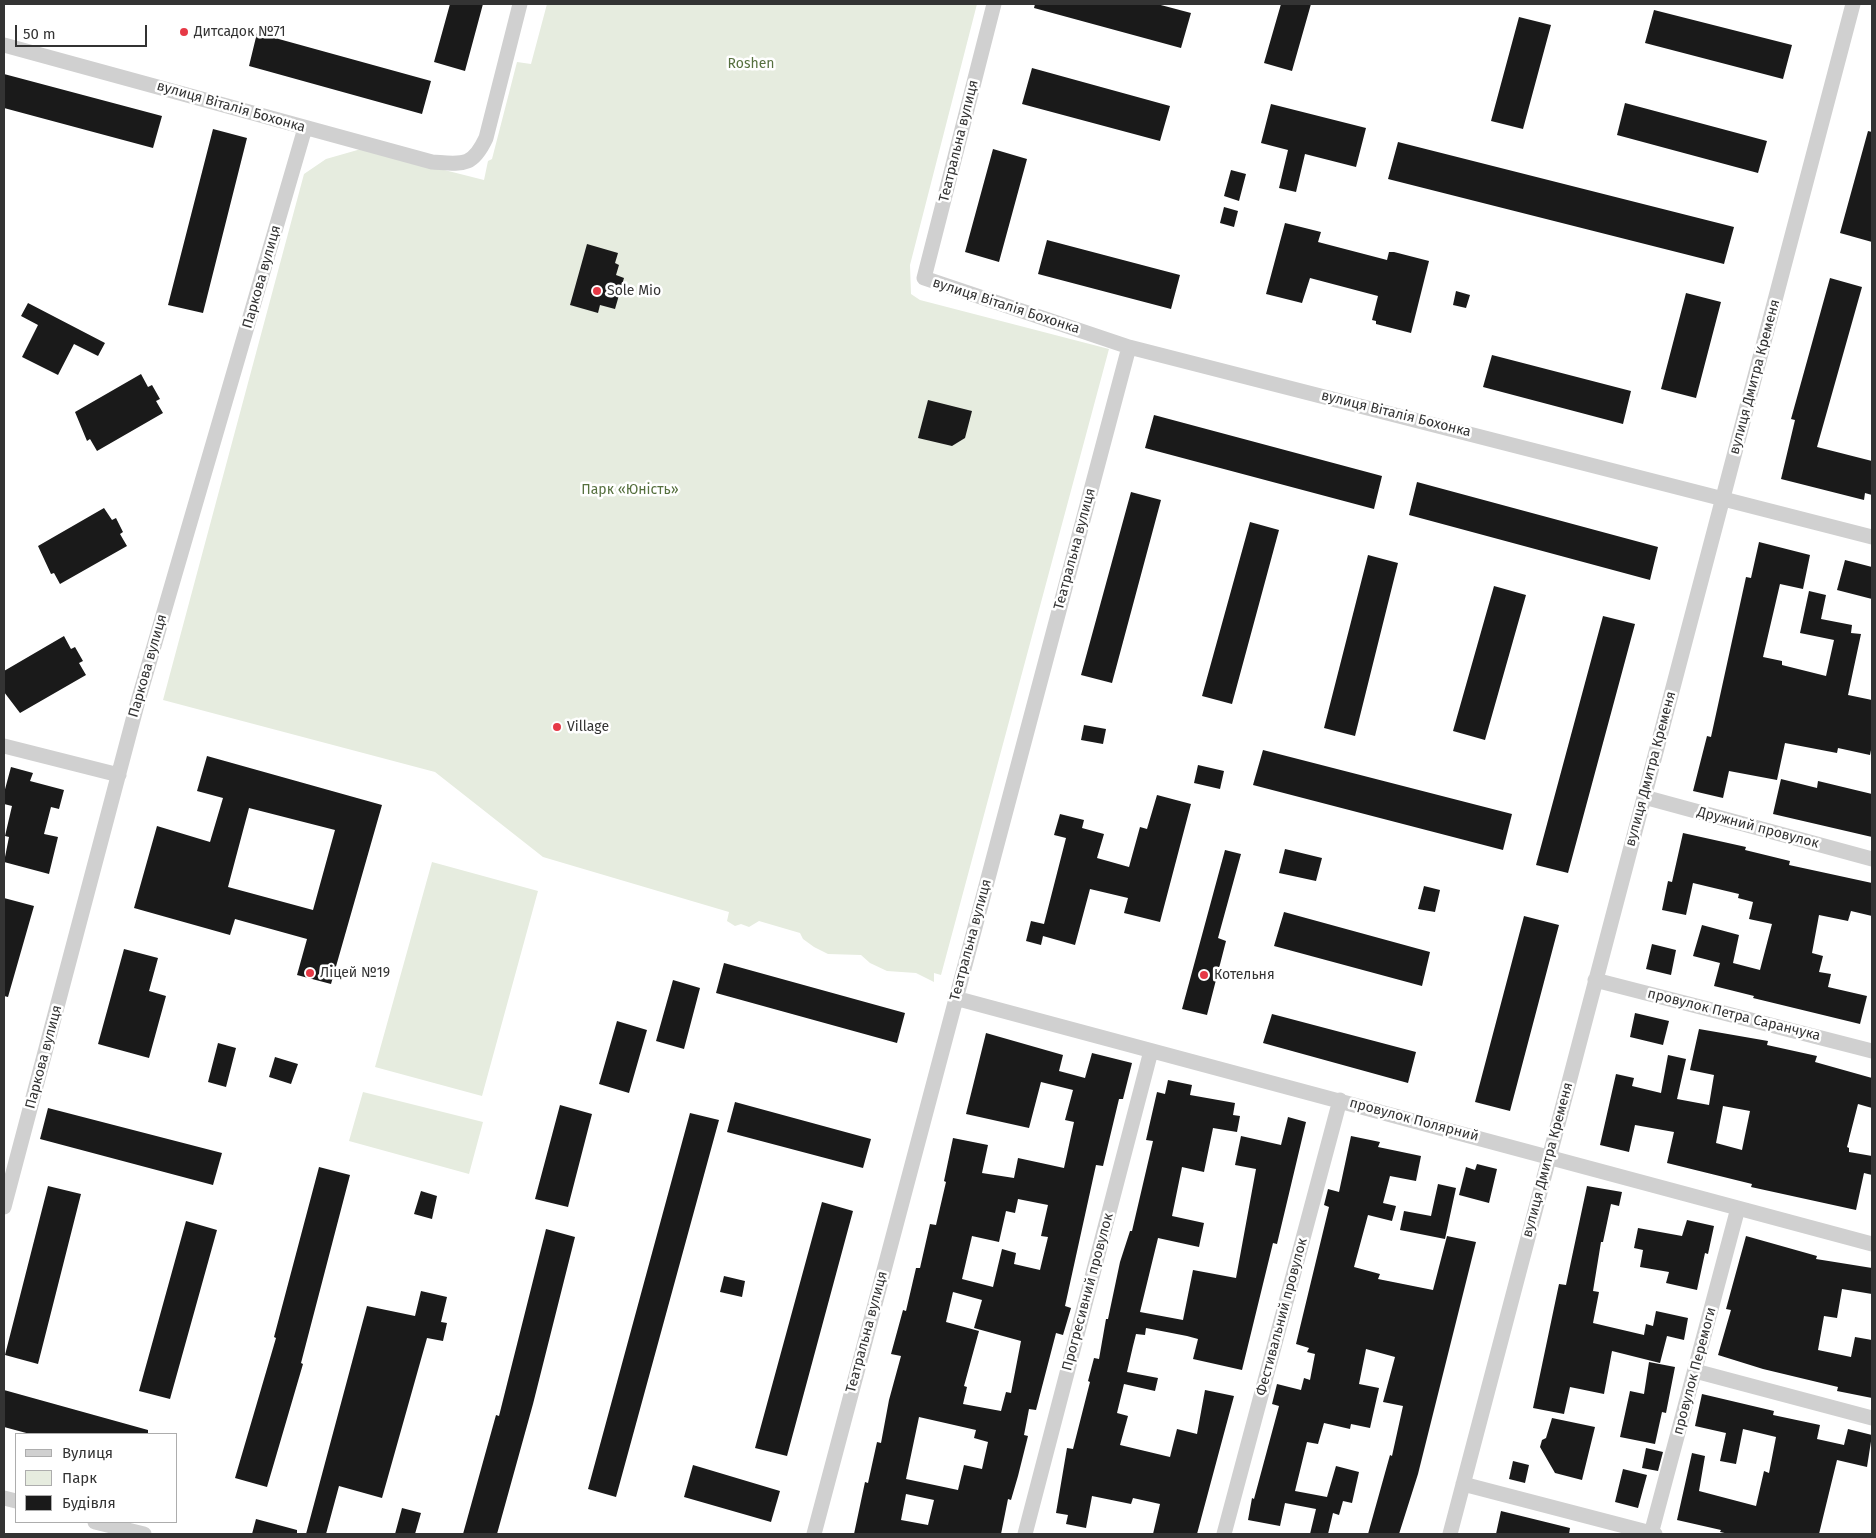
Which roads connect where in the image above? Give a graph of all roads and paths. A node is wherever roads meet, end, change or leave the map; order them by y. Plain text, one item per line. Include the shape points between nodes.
1 (520, 4) edge
2 (994, 4) edge
3 (1853, 4) edge
4 (4, 45) edge
5 (305, 128) junction
6 (924, 278) joint
7 (1129, 347) junction
8 (1723, 498) junction
9 (1872, 537) edge
10 (4, 746) edge
11 (119, 775) junction
12 (1644, 798) junction
13 (1872, 859) edge
14 (1595, 980) junction
15 (955, 998) junction
16 (1151, 1051) junction
17 (1872, 1051) edge
18 (1340, 1100) junction
19 (1549, 1156) junction
20 (4, 1207) edge
21 (1738, 1208) junction
22 (1872, 1244) edge
23 (1695, 1371) junction
24 (1872, 1418) edge
25 (1464, 1484) junction
26 (99, 1523) edge
27 (144, 1534) edge
28 (814, 1534) edge
29 (1025, 1534) edge
30 (1224, 1534) edge
31 (1450, 1534) edge
32 (1653, 1534) edge

1 - 5 street, вулиця Віталія Бохонка via 486,138 479,154 470,161 459,164 432,162
2 - 6 street, Театральна вулиця
3 - 8 street, вулиця Дмитра Кременя
4 - 5 street, вулиця Віталія Бохонка
5 - 11 street, Паркова вулиця
6 - 7 street, вулиця Віталія Бохонка
7 - 8 street, вулиця Віталія Бохонка
7 - 15 street, Театральна вулиця
8 - 9 street, вулиця Віталія Бохонка
8 - 12 street, вулиця Дмитра Кременя
10 - 11 street
11 - 20 street, Паркова вулиця
12 - 13 street, Дружний провулок
12 - 14 street, вулиця Дмитра Кременя
14 - 17 street, провулок Петра Саранчука
14 - 19 street, вулиця Дмитра Кременя
15 - 16 street, провулок Полярний
15 - 28 street, Театральна вулиця
16 - 18 street, провулок Полярний
16 - 29 street, Прогресивний провулок
18 - 19 street, провулок Полярний
18 - 30 street, Фестивальний провулок
19 - 21 street, провулок Полярний
19 - 25 street, вулиця Дмитра Кременя
21 - 22 street, провулок Полярний
21 - 23 street, провулок Перемоги
23 - 24 street
23 - 32 street, провулок Перемоги
25 - 31 street, вулиця Дмитра Кременя
25 - 32 street
26 - 27 street

